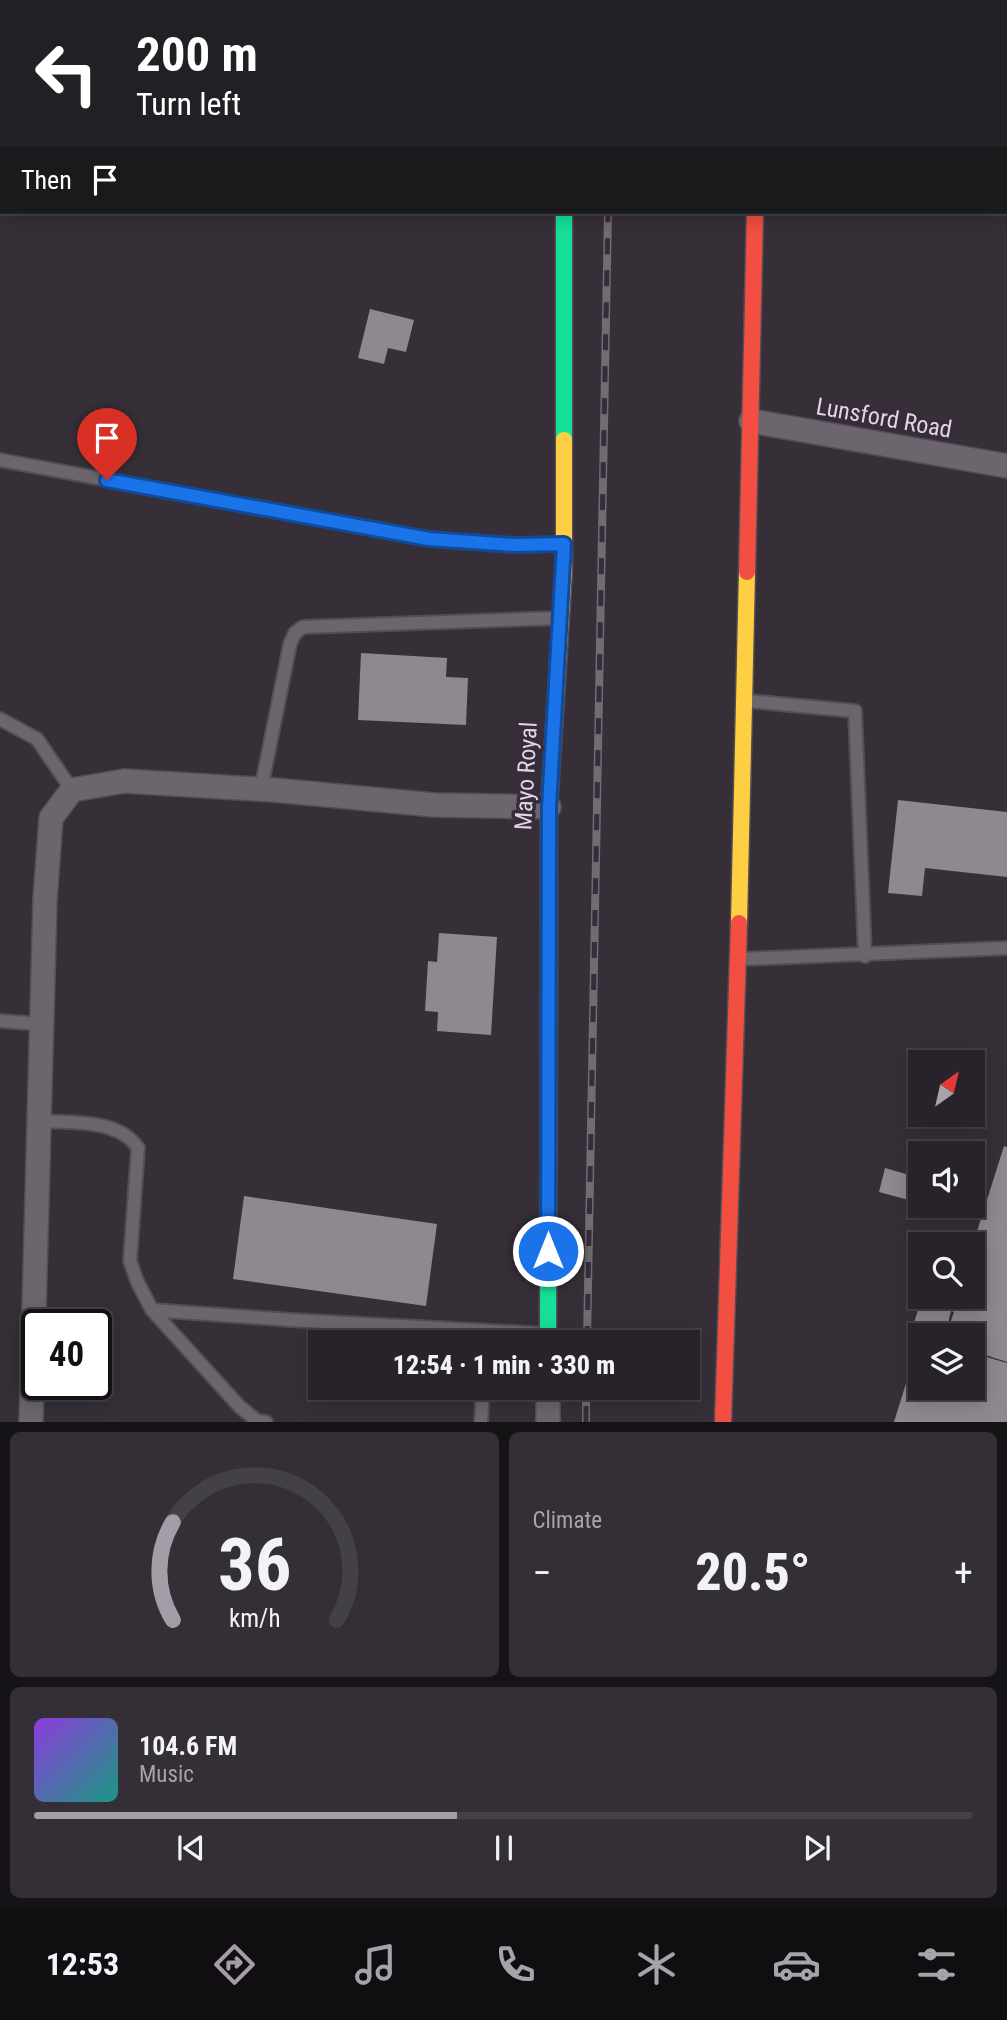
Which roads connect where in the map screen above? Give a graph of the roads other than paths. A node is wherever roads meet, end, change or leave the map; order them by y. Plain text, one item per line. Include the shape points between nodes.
1 (564, 214) edge
2 (755, 214) edge
3 (751, 421) junction
4 (0, 460) edge
5 (1007, 466) edge
6 (564, 544) junction
7 (561, 618) junction
8 (743, 700) junction
9 (0, 719) edge
10 (261, 789) junction
11 (72, 790) junction
12 (549, 807) junction
13 (1007, 948) edge
14 (865, 956) junction
15 (738, 959) junction
16 (0, 1021) edge
17 (42, 1024) junction
18 (38, 1121) junction
19 (152, 1310) junction
20 (399, 1330) edge
21 (548, 1330) edge
22 (482, 1400) edge
23 (548, 1400) edge
24 (31, 1422) edge
25 (267, 1422) edge
26 (481, 1422) edge
27 (548, 1422) edge
28 (723, 1422) edge

1 - 6 main road, Mayo Royal
2 - 3 main road
3 - 5 street, Lunsford Road
3 - 8 main road
4 - 6 lane via 429,539
6 - 7 main road, Mayo Royal
7 - 10 lane via 303,627 290,644
7 - 12 main road, Mayo Royal
8 - 14 lane via 855,710
8 - 15 main road
9 - 11 lane via 37,739
10 - 11 street via 124,781
10 - 12 street via 433,805
11 - 17 street via 51,818
12 - 21 main road, Mayo Royal
13 - 14 lane
14 - 15 lane
15 - 28 main road
16 - 17 lane
17 - 18 street
18 - 19 lane via 107,1126 138,1148 130,1261
18 - 24 street
19 - 20 lane
19 - 25 lane via 239,1406
22 - 26 lane
23 - 27 street

